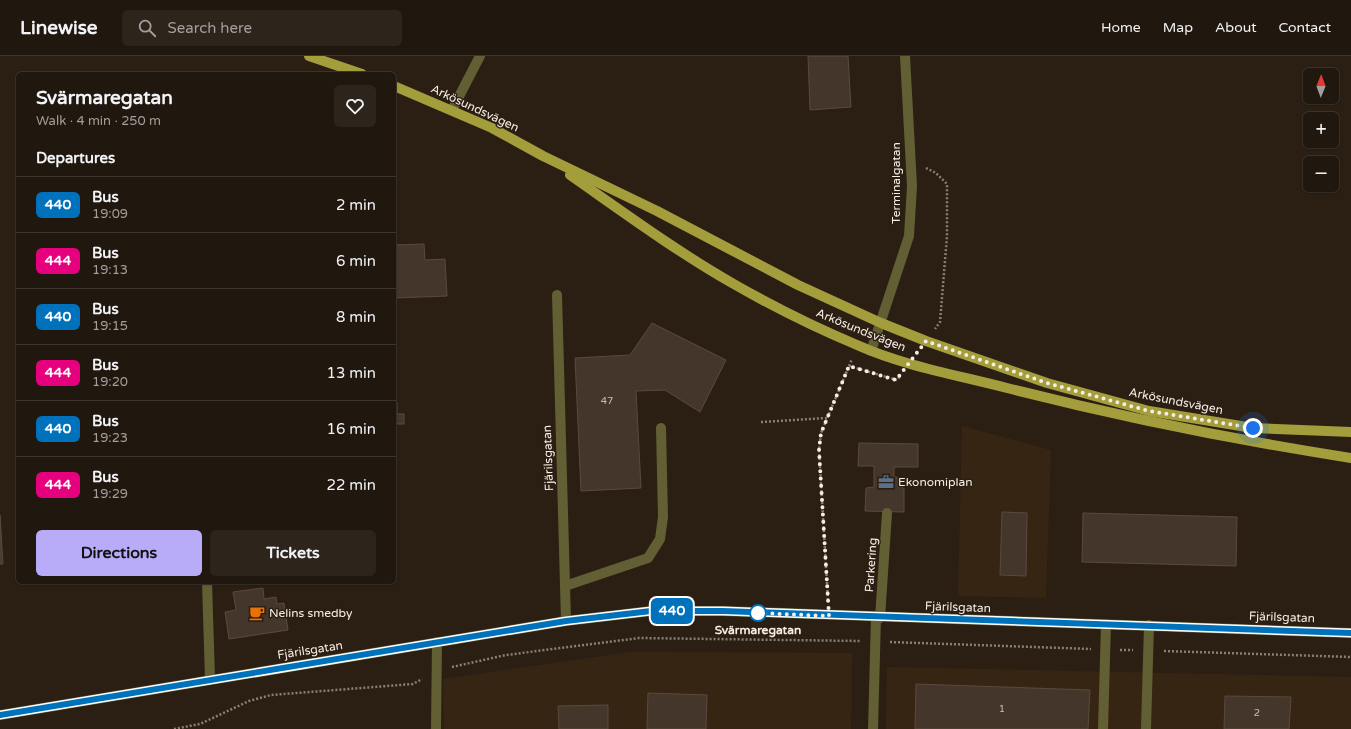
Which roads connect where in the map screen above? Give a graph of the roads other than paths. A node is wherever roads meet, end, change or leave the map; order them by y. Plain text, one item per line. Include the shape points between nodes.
1 (309, 56) edge
2 (480, 56) edge
3 (905, 56) edge
4 (356, 72) edge
5 (396, 87) edge
6 (452, 110) junction
7 (543, 156) junction
8 (557, 294) dead end
9 (881, 323) junction
10 (871, 351) junction
11 (661, 428) dead end
12 (1351, 432) edge
13 (1351, 458) edge
14 (887, 513) dead end
15 (207, 584) edge
16 (565, 586) junction
17 (878, 617) junction
18 (566, 621) junction
19 (1106, 624) junction
20 (1149, 625) junction
21 (1351, 633) edge
22 (437, 642) junction
23 (210, 679) junction
24 (0, 715) edge
25 (436, 729) edge
26 (873, 729) edge
27 (1103, 729) edge
28 (1146, 729) edge

1 - 4 main road
2 - 6 street
3 - 9 street, Terminalgatan via 912,186 909,236
5 - 6 main road, Arkösundsvägen
6 - 7 main road, Arkösundsvägen
7 - 9 main road, Arkösundsvägen via 657,211 798,285
7 - 10 main road, Arkösundsvägen via 731,283 806,322
8 - 16 street, Fjärilsgatan
9 - 10 street, Terminalgatan
9 - 12 main road, Arkösundsvägen via 1047,383 1149,411 1253,428
10 - 13 main road, Arkösundsvägen via 908,363 1101,411 1215,435
11 - 16 street via 663,517 660,539 648,558
14 - 17 street, Parkering
15 - 23 street
16 - 18 street, Fjärilsgatan
17 - 18 street, Fjärilsgatan via 651,611
17 - 19 street, Fjärilsgatan
17 - 26 street
18 - 22 street, Fjärilsgatan
19 - 20 street, Fjärilsgatan
19 - 27 street
20 - 21 street, Fjärilsgatan
20 - 28 street
22 - 23 street, Fjärilsgatan
22 - 25 street
23 - 24 street, Fjärilsgatan

